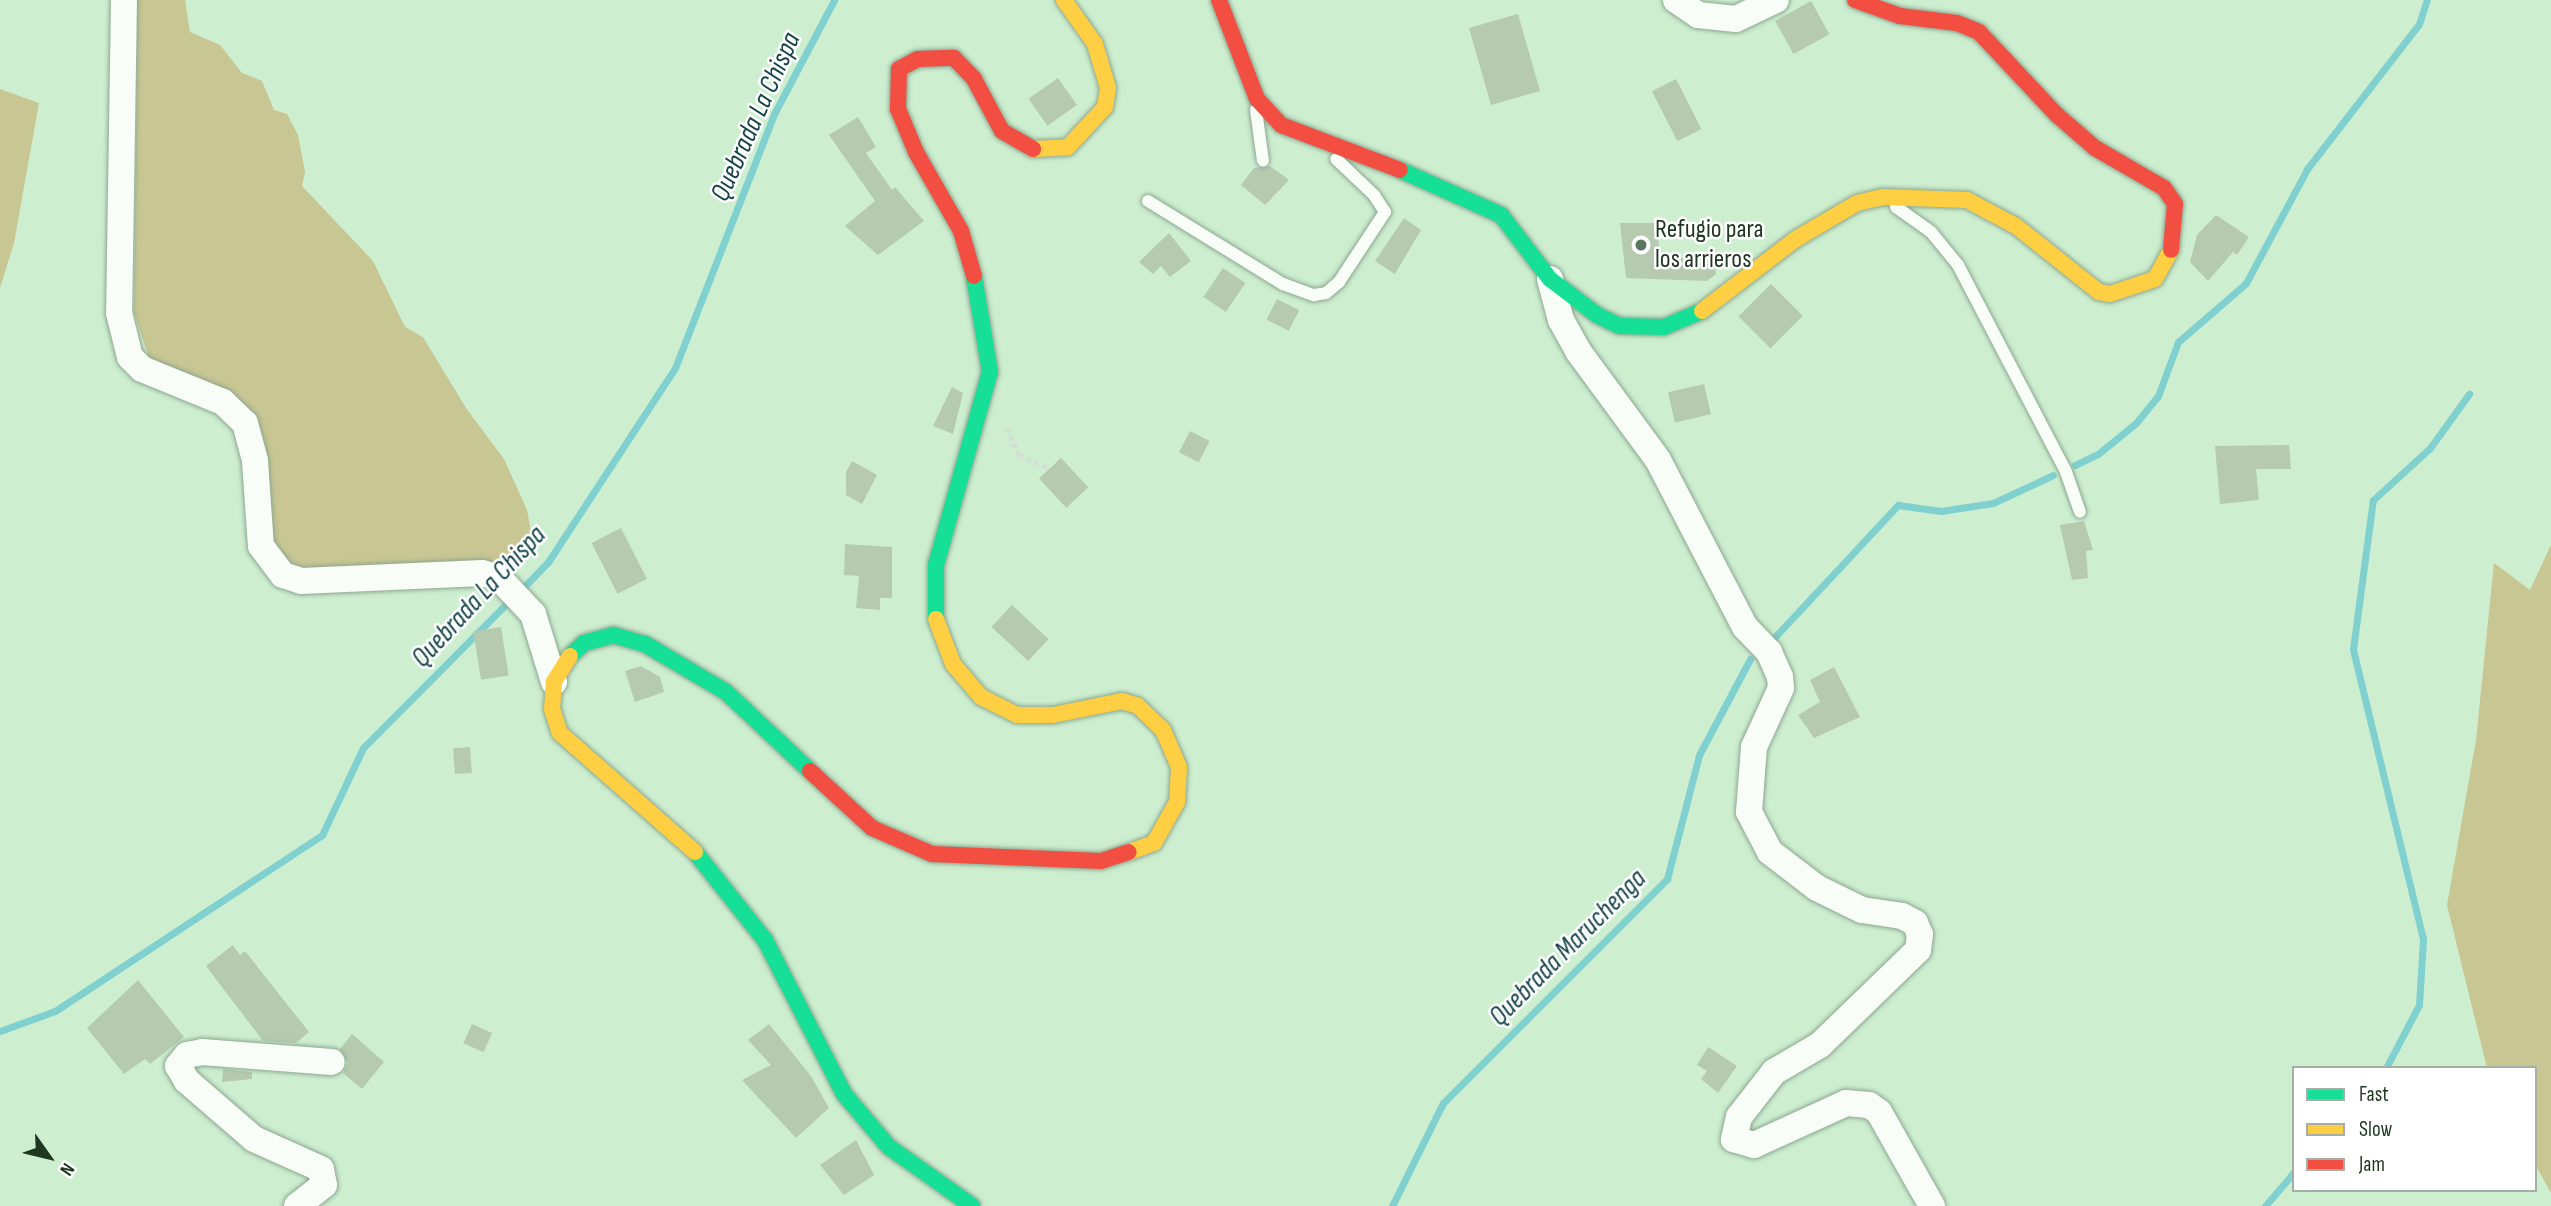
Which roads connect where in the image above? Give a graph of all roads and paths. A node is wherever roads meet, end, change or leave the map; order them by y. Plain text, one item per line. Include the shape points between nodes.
1 (124, 0) edge
2 (1065, 0) edge
3 (1219, 0) edge
4 (1676, 0) edge
5 (1776, 0) edge
6 (1855, 0) edge
7 (1257, 99) junction
8 (1314, 141) junction
9 (1263, 161) dead end
10 (1882, 197) junction
11 (1148, 201) dead end
12 (1550, 279) junction
13 (989, 384) junction
14 (1049, 468) dead end
15 (2080, 512) dead end
16 (554, 682) junction
17 (332, 1062) dead end
18 (298, 1206) edge
19 (972, 1206) edge
20 (1932, 1206) edge

1 - 16 street via 118,313 130,357 142,369 223,402 245,423 255,461 261,546 283,575 301,581 482,573 519,597
2 - 13 street via 1095,44 1108,88 1105,107 1068,147 1041,152 1016,143 1002,131 974,79 954,58 918,59 900,69 896,85 898,109 916,152 961,231 981,299
3 - 7 street
4 - 5 street via 1698,15 1736,19
6 - 10 street via 1900,16 1957,23 1979,32 2057,115 2095,148 2164,188 2175,204 2176,234 2168,261 2155,279 2110,294 2087,287 2016,226 1967,200
7 - 8 street via 1281,125
7 - 9 lane via 1255,119
8 - 11 lane via 1374,195 1385,212 1339,282 1326,293 1314,295 1283,284
8 - 12 street via 1419,177 1501,215
10 - 12 street via 1857,203 1796,239 1701,312 1664,327 1620,326
10 - 15 lane via 1931,232 1958,265 2066,472
12 - 20 street via 1561,320 1578,351 1658,460 1745,627 1769,652 1780,677 1782,688 1754,747 1749,812 1770,852 1817,888 1862,910 1902,916 1915,923 1920,934 1918,950 1820,1045 1774,1072 1739,1117 1734,1139 1754,1145 1846,1103 1869,1105 1879,1112
13 - 14 path via 1019,455
13 - 16 street via 936,565 936,618 953,664 981,697 1017,715 1053,715 1122,701 1138,706 1163,730 1179,767 1177,802 1147,848 1101,861 945,855 913,848 872,828 726,692 645,644 613,635 584,643 567,659
16 - 19 street via 552,709 560,733 705,861 765,940 844,1094 889,1147
17 - 18 street via 202,1052 187,1055 178,1066 187,1081 254,1139 321,1170 324,1185

